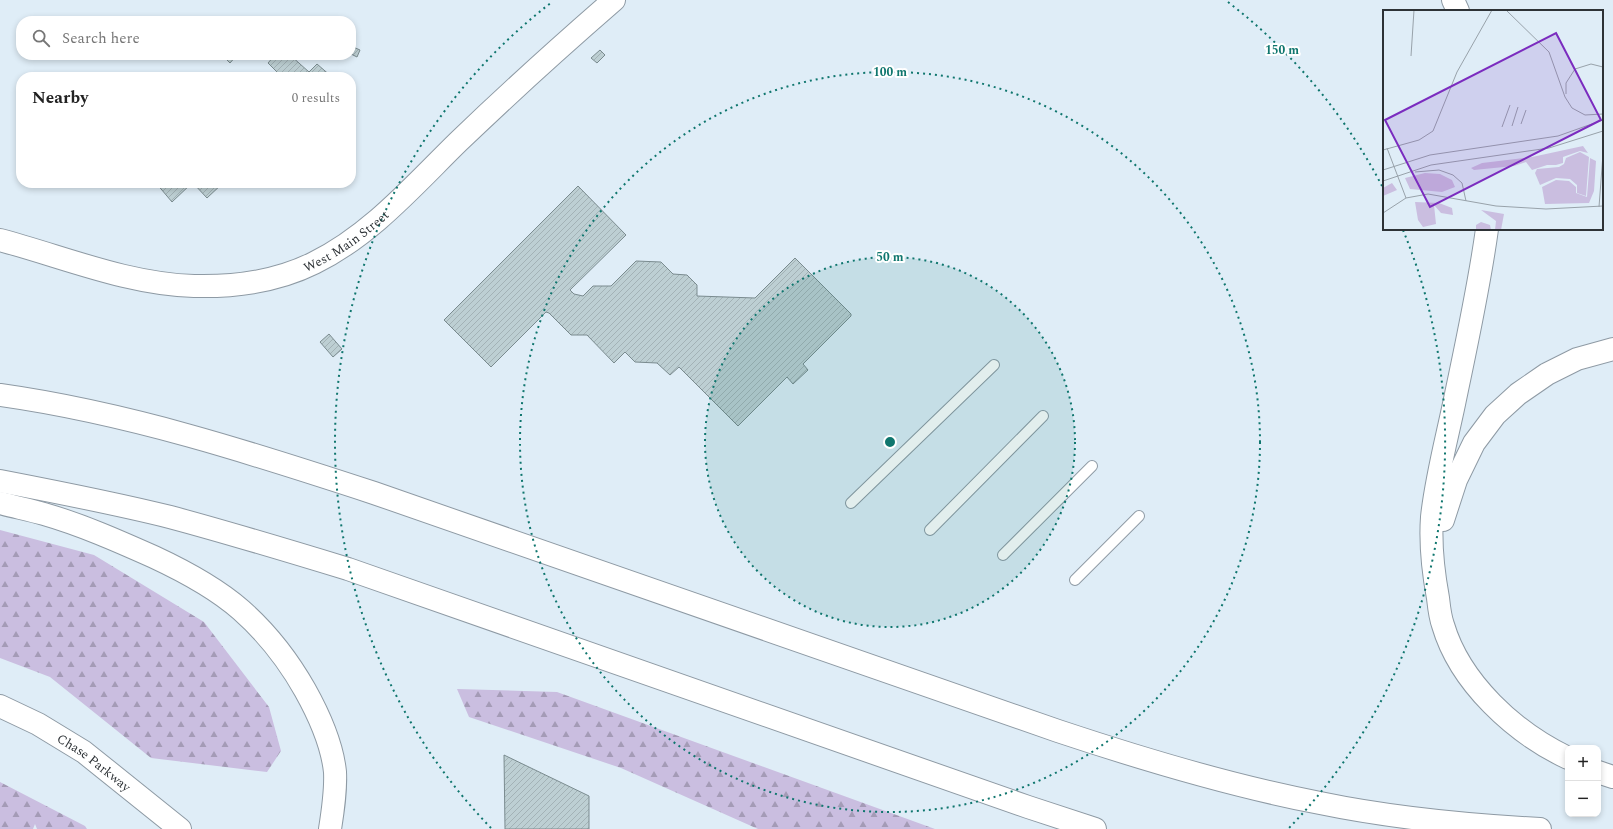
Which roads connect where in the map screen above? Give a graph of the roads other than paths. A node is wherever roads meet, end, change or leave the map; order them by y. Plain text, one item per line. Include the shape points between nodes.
1 (614, 0) edge
2 (1453, 0) edge
3 (1458, 10) edge
4 (1487, 230) edge
5 (0, 240) edge
6 (1613, 349) edge
7 (994, 365) dead end
8 (0, 395) edge
9 (1043, 416) dead end
10 (1092, 466) dead end
11 (0, 481) edge
12 (0, 503) edge
13 (851, 503) dead end
14 (1140, 516) dead end
15 (930, 530) dead end
16 (1003, 555) dead end
17 (1075, 580) dead end
18 (1442, 624) junction
19 (0, 706) edge
20 (1565, 757) edge
21 (1601, 773) edge
22 (1613, 777) edge
23 (180, 829) edge
24 (330, 829) edge
25 (1095, 829) edge
26 (1540, 829) edge

1 - 5 main road, West Main Street via 509,93 370,226 313,264 267,279 232,285 193,286 114,274
2 - 3 main road
4 - 18 main road via 1432,517 1432,560
6 - 18 main road via 1577,359 1546,374 1494,415 1474,443 1456,480 1444,517 1436,559
7 - 13 lane
8 - 26 main road via 108,416 285,464 382,495 1142,759 1321,804 1410,818
9 - 15 lane
10 - 16 lane
11 - 25 main road via 169,517 260,542 348,570 1028,808
12 - 24 main road via 87,528 130,546 210,587 241,610 271,640 294,670 327,737 335,771
14 - 17 lane
18 - 20 main road via 1464,669 1488,699 1518,728
19 - 23 main road, Chase Parkway via 38,724 84,752
21 - 22 main road

